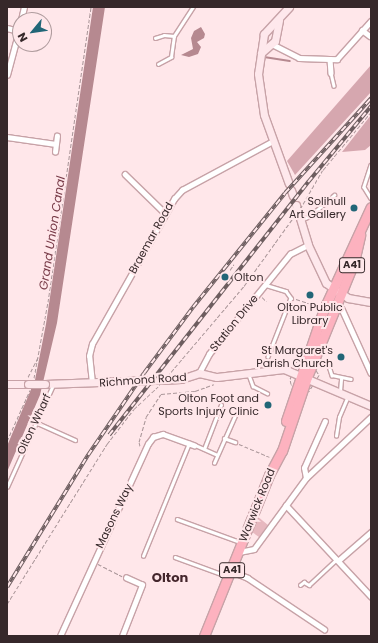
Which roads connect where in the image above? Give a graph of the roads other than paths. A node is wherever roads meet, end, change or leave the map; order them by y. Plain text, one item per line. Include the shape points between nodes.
1 (193, 7) edge
2 (289, 7) edge
3 (279, 20) junction
4 (371, 21) edge
5 (362, 30) junction
6 (267, 31) junction
7 (174, 36) junction
8 (276, 36) junction
9 (370, 36) edge
10 (155, 38) dead end
11 (263, 39) junction
12 (271, 44) junction
13 (282, 48) junction
14 (13, 52) edge
15 (260, 53) junction
16 (330, 59) junction
17 (158, 64) dead end
18 (331, 73) joint
19 (7, 75) edge
20 (334, 86) dead end
21 (57, 136) dead end
22 (7, 137) edge
23 (273, 140) junction
24 (56, 144) junction
25 (55, 152) dead end
26 (371, 165) edge
27 (125, 174) dead end
28 (291, 190) dead end
29 (334, 195) dead end
30 (371, 198) edge
31 (371, 207) edge
32 (298, 212) joint
33 (166, 214) junction
34 (310, 216) junction
35 (325, 216) dead end
36 (308, 245) junction
37 (266, 285) junction
38 (337, 292) junction
39 (371, 302) edge
40 (342, 309) dead end
41 (263, 348) dead end
42 (271, 350) junction
43 (268, 357) dead end
44 (328, 363) dead end
45 (199, 373) junction
46 (248, 373) junction
47 (371, 373) edge
48 (304, 376) junction
49 (341, 379) junction
50 (351, 379) dead end
51 (92, 383) junction
52 (49, 384) junction
53 (10, 386) edge
54 (340, 392) junction
55 (267, 393) dead end
56 (348, 396) junction
57 (222, 405) dead end
58 (371, 406) edge
59 (236, 411) dead end
60 (371, 417) edge
61 (325, 421) dead end
62 (35, 422) junction
63 (336, 436) dead end
64 (224, 438) junction
65 (75, 440) dead end
66 (235, 442) road end
67 (192, 444) junction
68 (204, 449) junction
69 (217, 455) junction
70 (214, 463) dead end
71 (306, 478) junction
72 (7, 487) edge
73 (286, 505) junction
74 (177, 519) dead end
75 (371, 532) edge
76 (241, 548) junction
77 (143, 556) dead end
78 (175, 557) dead end
79 (338, 559) junction
80 (230, 574) junction
81 (126, 578) road end
82 (300, 585) dead end
83 (371, 596) edge
84 (324, 629) dead end
85 (60, 636) edge
86 (122, 636) edge
87 (204, 636) edge

1 - 7 lane
2 - 3 street
3 - 6 street
3 - 8 street
4 - 5 street
5 - 9 street
5 - 16 street via 343,55 337,59
6 - 8 street via 273,31
6 - 11 street
7 - 10 lane via 164,35
7 - 17 lane via 171,58
8 - 12 street
8 - 13 street
11 - 12 street
11 - 15 street
12 - 13 street
12 - 15 street
13 - 16 street via 299,58
14 - 19 street
15 - 23 street via 259,94
16 - 18 street
18 - 20 lane
21 - 24 street
22 - 24 street
23 - 28 street
23 - 33 street, Braemar Road via 182,190
24 - 25 street
26 - 30 lane via 364,187
27 - 33 street
29 - 34 lane
31 - 38 highway, Warwick Road / A41 via 360,235 354,262
32 - 34 lane
32 - 36 street
33 - 51 street, Braemar Road via 92,344
34 - 35 lane
36 - 37 street, Station Drive via 290,254
36 - 38 street via 321,275
37 - 42 lane via 286,290 291,298
37 - 45 street, Station Drive via 209,354
38 - 39 street via 351,300
38 - 48 highway, Warwick Road / A41
40 - 47 street
41 - 42 lane
42 - 43 lane
44 - 49 lane via 331,374
45 - 46 street, Richmond Road via 217,377
45 - 51 street, Richmond Road via 182,379
46 - 48 street, Richmond Road via 284,369
46 - 55 lane via 253,386
48 - 54 street, Richmond Road
48 - 76 highway, Warwick Road / A41 via 282,450 274,462
49 - 50 lane
49 - 54 lane
51 - 52 street, Richmond Road
52 - 53 street, Richmond Road, bridge via 29,383
52 - 62 lane, Olton Wharf
54 - 56 street, Richmond Road
56 - 58 street, Richmond Road
56 - 63 lane via 338,420
57 - 68 lane
59 - 64 lane
60 - 71 street
61 - 71 street via 304,468
62 - 65 lane
62 - 72 lane, Olton Wharf
64 - 66 lane
64 - 69 lane
67 - 68 lane
67 - 77 lane
67 - 85 street, Masons Way via 164,434 154,437 92,561
68 - 69 lane
69 - 70 lane
71 - 73 street
73 - 76 street via 254,549
73 - 79 street
74 - 76 lane
75 - 79 street
76 - 80 highway, Warwick Road / A41
78 - 80 lane
79 - 82 lane via 309,585 304,582
79 - 83 street
80 - 84 street via 248,578
80 - 87 highway, Warwick Road / A41
81 - 86 street via 142,585

